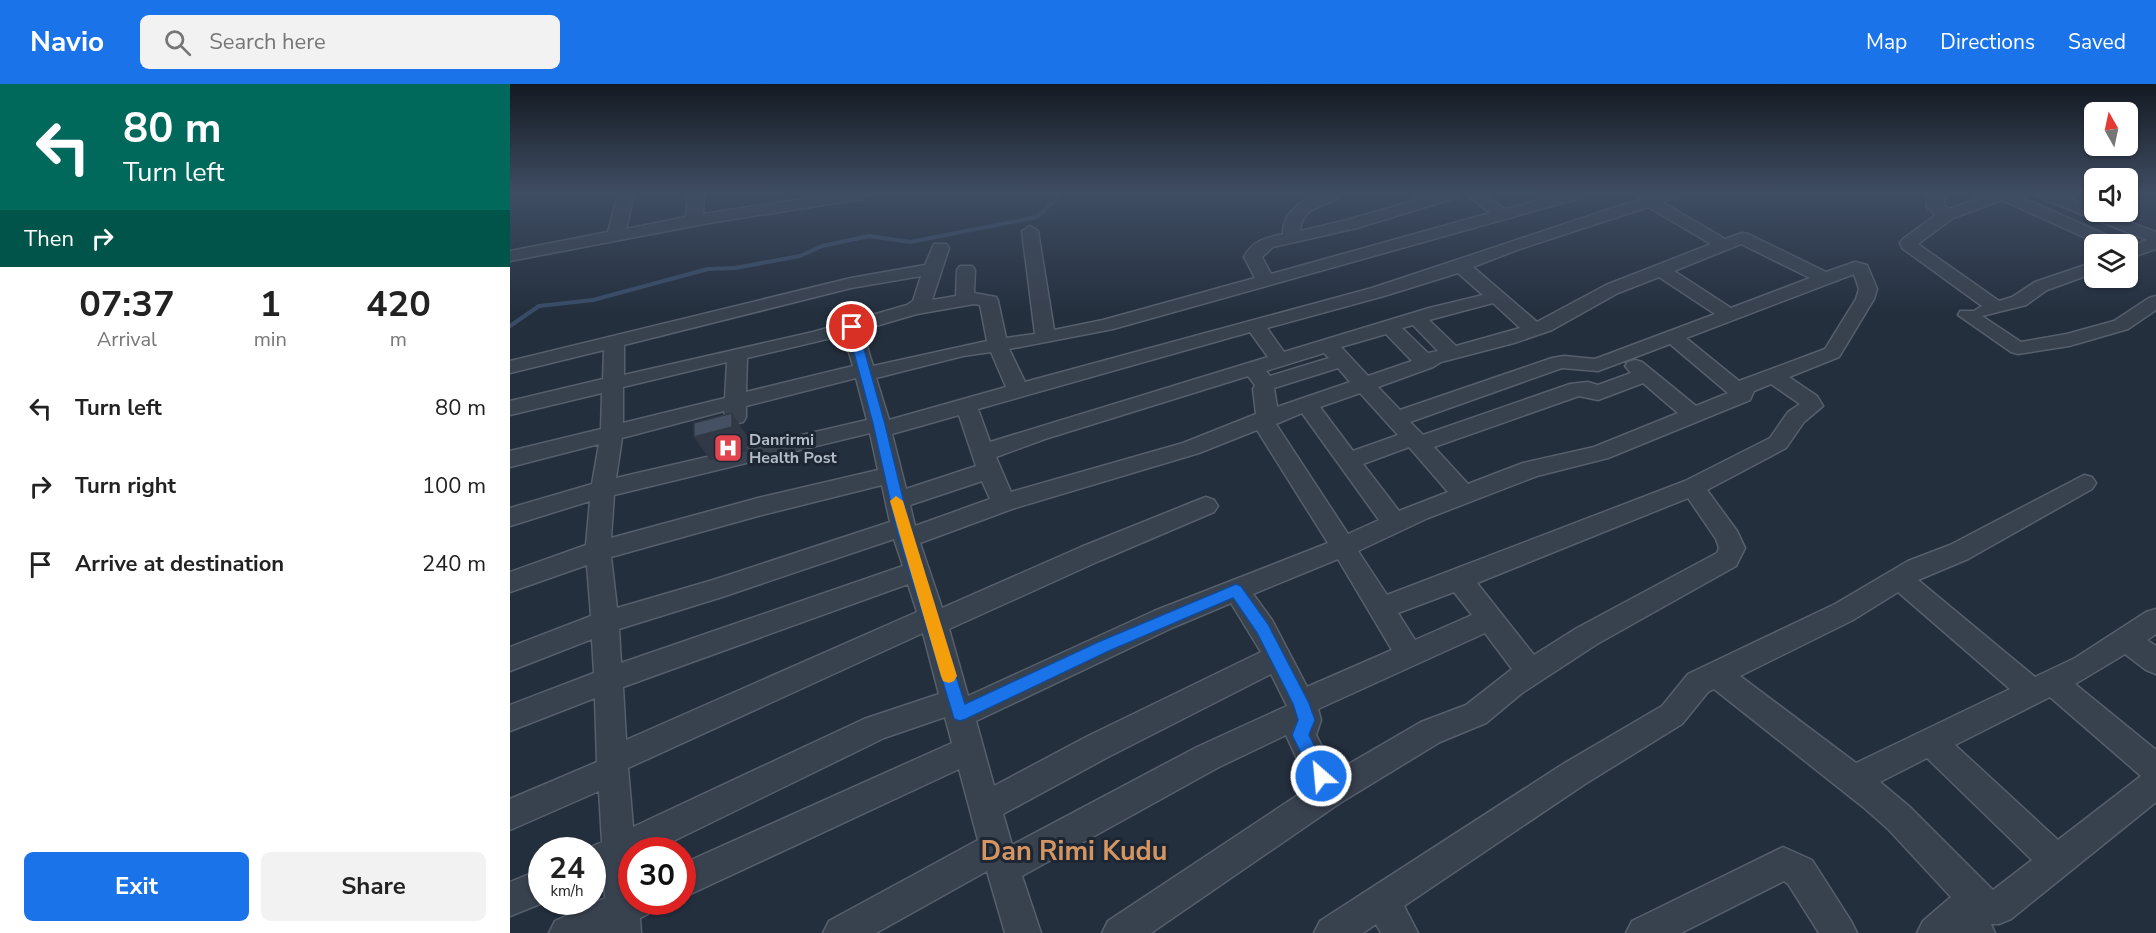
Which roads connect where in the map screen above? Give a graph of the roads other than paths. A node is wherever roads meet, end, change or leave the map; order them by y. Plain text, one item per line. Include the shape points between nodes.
1 (616, 234) edge
2 (1030, 234) edge
3 (1291, 234) edge
4 (1307, 234) edge
5 (1436, 234) edge
6 (1548, 234) edge
7 (1705, 234) edge
8 (1922, 234) edge
9 (1292, 237) junction
10 (2156, 243) edge
11 (1724, 245) junction
12 (940, 248) dead end
13 (2138, 249) edge
14 (510, 256) edge
15 (1461, 266) junction
16 (933, 269) junction
17 (966, 270) dead end
18 (1661, 270) junction
19 (2084, 271) edge
20 (1826, 279) junction
21 (1266, 282) junction
22 (1496, 297) junction
23 (965, 300) junction
24 (2156, 302) edge
25 (1996, 307) junction
26 (915, 309) junction
27 (1730, 315) junction
28 (724, 316) junction
29 (1416, 318) junction
30 (1255, 325) junction
31 (1389, 326) junction
32 (852, 327) junction
33 (1534, 330) junction
34 (1673, 337) junction
35 (1044, 338) junction
36 (614, 342) junction
37 (997, 344) junction
38 (1335, 353) junction
39 (1451, 353) junction
40 (731, 355) junction
41 (1623, 356) junction
42 (1280, 360) junction
43 (1426, 363) junction
44 (510, 367) edge
45 (866, 372) junction
46 (1646, 375) junction
47 (1259, 376) junction
48 (1774, 376) junction
49 (614, 382) junction
50 (1364, 384) junction
51 (1018, 390) junction
52 (1743, 395) junction
53 (735, 401) junction
54 (1307, 404) junction
55 (966, 405) junction
56 (510, 408) edge
57 (1693, 415) junction
58 (1266, 418) junction
59 (1396, 419) junction
60 (880, 427) junction
61 (612, 431) junction
62 (734, 431) edge
63 (1415, 441) junction
64 (510, 459) edge
65 (1349, 461) junction
66 (986, 462) junction
67 (2084, 483) dead end
68 (1693, 487) junction
69 (603, 489) junction
70 (1464, 494) junction
71 (1004, 503) junction
72 (1206, 506) dead end
73 (899, 510) junction
74 (510, 517) edge
75 (1394, 523) junction
76 (1343, 547) junction
77 (598, 551) junction
78 (917, 571) junction
79 (1459, 579) junction
80 (1900, 579) junction
81 (510, 582) edge
82 (1236, 590) junction
83 (1380, 609) junction
84 (1490, 619) junction
85 (2156, 620) edge
86 (933, 621) junction
87 (605, 622) junction
88 (2126, 639) junction
89 (1410, 656) junction
90 (1276, 658) junction
91 (510, 659) edge
92 (2156, 662) edge
93 (1531, 672) junction
94 (1716, 674) junction
95 (608, 679) junction
96 (2042, 687) junction
97 (958, 707) junction
98 (1303, 708) junction
99 (510, 718) edge
100 (1931, 742) junction
101 (970, 748) junction
102 (612, 765) junction
103 (2156, 770) edge
104 (1853, 780) junction
105 (2156, 783) edge
106 (1329, 793) junction
107 (985, 807) junction
108 (510, 815) edge
109 (606, 858) edge
110 (999, 858) junction
111 (2057, 861) junction
112 (696, 875) edge
113 (618, 889) edge
114 (528, 892) edge
115 (510, 899) edge
116 (1382, 902) junction
117 (625, 915) edge
118 (1961, 920) edge
119 (567, 933) edge
120 (841, 933) edge
121 (1023, 933) edge
122 (1120, 933) edge
123 (1332, 933) edge
124 (1400, 933) edge
125 (1644, 933) edge
126 (1839, 933) edge

1 - 14 street
2 - 35 street
3 - 9 street
4 - 9 street
5 - 21 street
6 - 15 street
7 - 11 street
8 - 25 street via 1909,246
9 - 21 street via 1267,243 1256,251 1253,257
10 - 13 street
11 - 18 street
11 - 20 street via 1744,238
12 - 16 street
15 - 22 street
15 - 30 street
16 - 26 street via 921,304
16 - 28 street via 851,283
17 - 23 street
18 - 27 street
18 - 33 street via 1612,289
19 - 25 street via 2041,286 2019,301
20 - 27 street
20 - 48 street via 1857,267 1863,271 1868,289 1865,299 1832,353
21 - 35 street
22 - 29 street
22 - 33 street
23 - 26 street
23 - 37 street via 989,301
24 - 25 street via 2121,324 2068,340 2018,348 1967,315
26 - 32 street
27 - 34 street
28 - 36 street
28 - 40 street
29 - 31 street
29 - 39 street
30 - 42 street
30 - 51 street
31 - 38 street
31 - 43 street
32 - 40 street
32 - 45 street
33 - 39 street
34 - 41 street
34 - 52 street
35 - 37 street
36 - 44 street
36 - 49 street
37 - 45 street
37 - 51 street
38 - 42 street
38 - 47 street
38 - 50 street
39 - 43 street
40 - 49 street
40 - 53 street
41 - 46 street
41 - 59 street via 1593,366 1559,362
42 - 47 street
43 - 50 street
45 - 53 street
45 - 60 street
46 - 57 street
46 - 63 street via 1598,393 1577,389
47 - 58 street
47 - 66 street via 1037,434
48 - 52 street via 1744,387
48 - 68 street via 1812,406 1796,417 1778,443
49 - 56 street
49 - 61 street
50 - 54 street
50 - 59 street
51 - 55 street
52 - 57 street
53 - 61 street
53 - 62 street
54 - 58 street
54 - 65 street
55 - 60 street
55 - 66 street
57 - 70 street via 1600,453 1531,469
58 - 71 street via 1191,448
58 - 76 street via 1265,425
59 - 63 street
60 - 69 street
60 - 73 street
61 - 64 street
61 - 69 street
63 - 65 street
63 - 70 street
65 - 75 street
66 - 71 street
66 - 73 street
67 - 80 street via 1959,552
68 - 79 street
68 - 93 street via 1728,537 1732,549 1727,559 1608,623
69 - 74 street
69 - 77 street
70 - 75 street
71 - 73 street
72 - 86 street
73 - 77 street via 758,507
73 - 78 street
73 - 87 street via 713,590
75 - 76 street
76 - 82 street
76 - 83 street
77 - 81 street
77 - 87 street
78 - 86 street
78 - 95 street
79 - 83 street
79 - 84 street
80 - 94 street via 1844,612
80 - 96 street
82 - 90 street via 1262,628
82 - 97 street
83 - 89 street
84 - 89 street
84 - 93 street
85 - 88 street
86 - 97 street
86 - 102 street
87 - 91 street
87 - 95 street
88 - 92 street
88 - 96 street via 2085,666
89 - 98 street
90 - 98 street
90 - 107 street
93 - 106 street via 1476,714 1432,731
94 - 104 street
94 - 116 street via 1698,683 1672,715 1574,774
95 - 99 street
95 - 102 street
96 - 100 street
96 - 103 street
97 - 101 street
97 - 109 street via 875,729
98 - 106 street via 1306,720 1301,735
98 - 110 street
100 - 104 street
100 - 111 street
101 - 107 street
101 - 112 street
102 - 108 street
102 - 109 street
104 - 118 street via 1900,819
105 - 111 street
106 - 122 street
107 - 110 street
109 - 113 street
110 - 120 street
110 - 121 street
111 - 118 street via 1999,907 1988,907
114 - 115 street
116 - 123 street
116 - 124 street
117 - 119 street
125 - 126 street via 1783,864 1800,873

